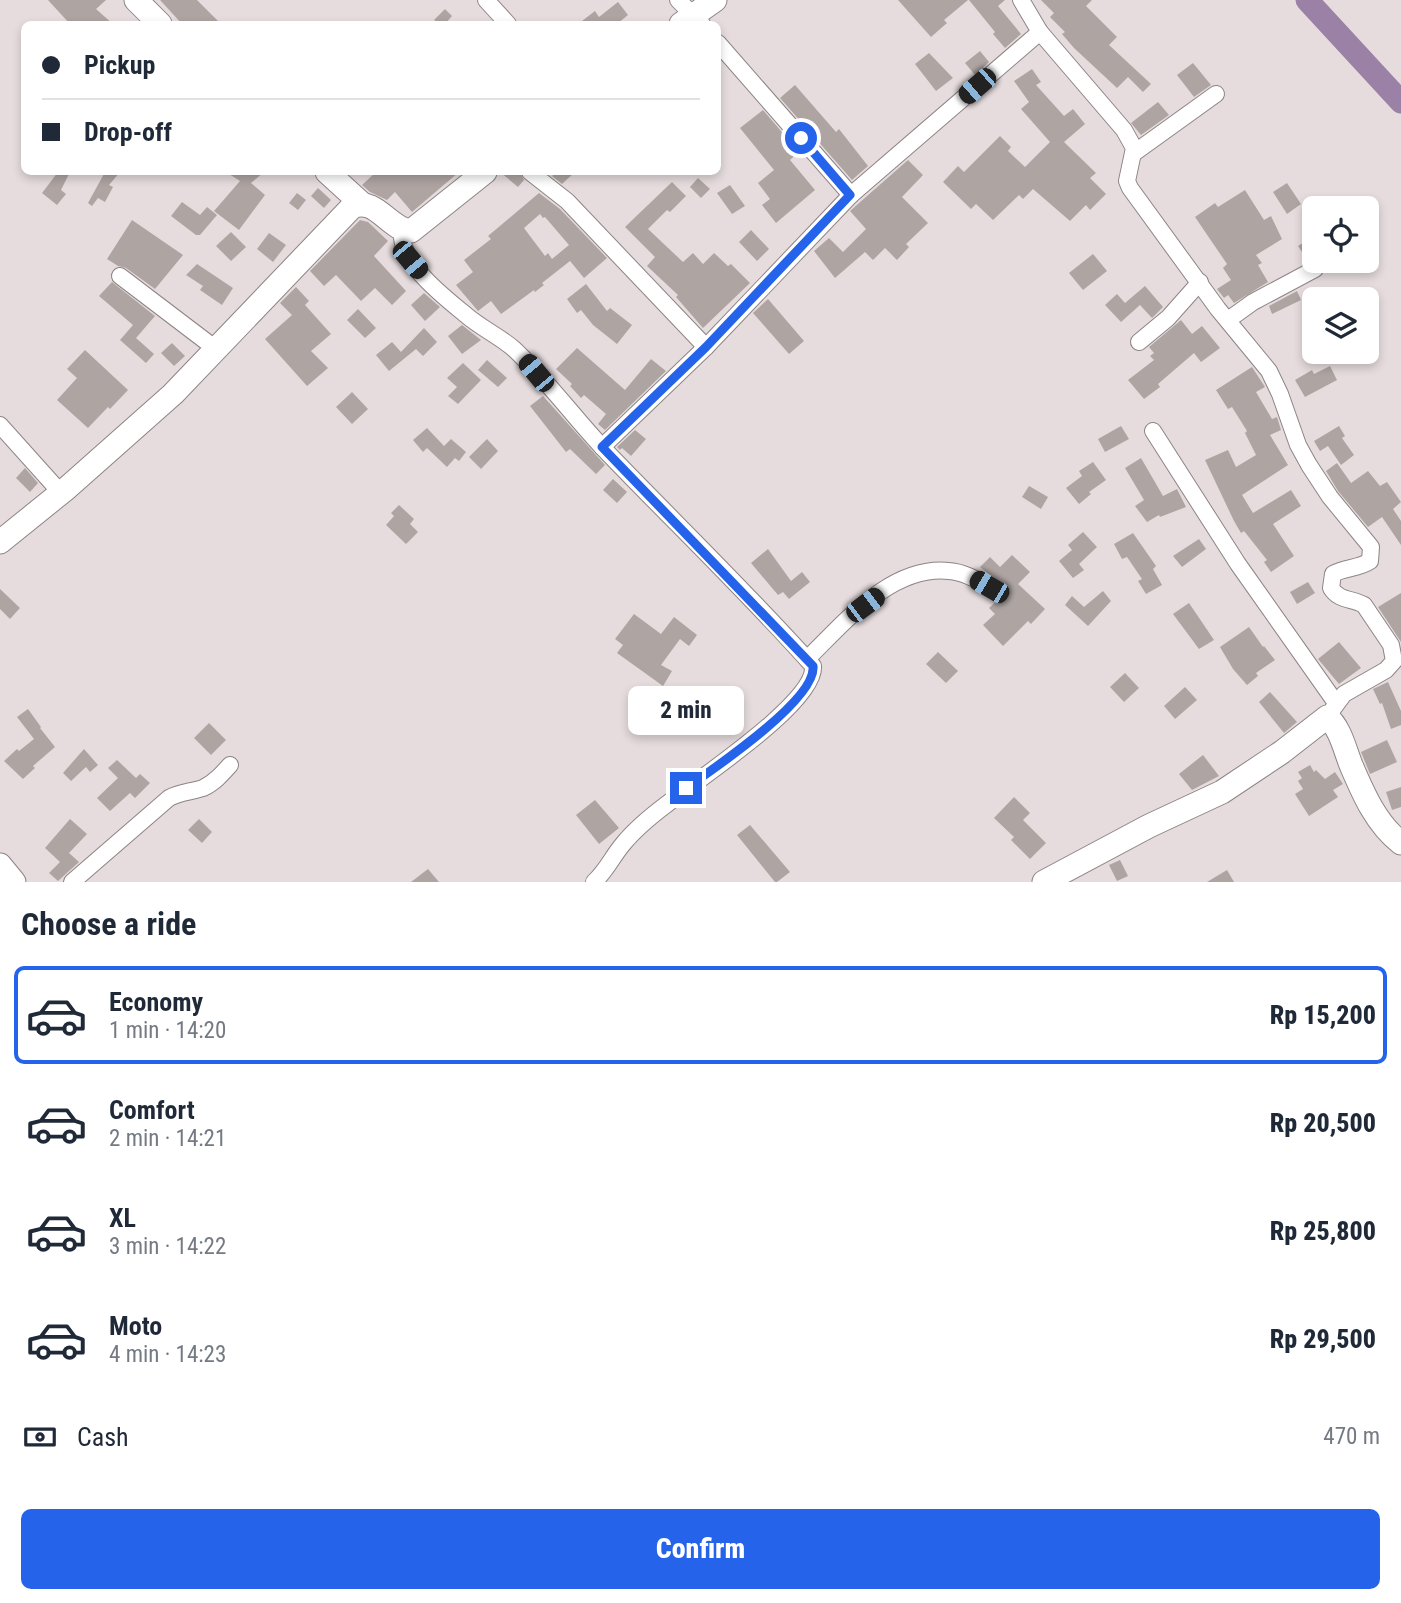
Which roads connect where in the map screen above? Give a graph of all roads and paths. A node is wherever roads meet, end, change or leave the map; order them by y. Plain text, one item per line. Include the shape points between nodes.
1 (136, 0) edge
2 (486, 0) edge
3 (715, 0) edge
4 (1021, 0) edge
5 (689, 16) edge
6 (157, 21) edge
7 (505, 21) edge
8 (1040, 32) junction
9 (721, 46) edge
10 (1216, 94) dead end
11 (1134, 153) junction
12 (330, 175) edge
13 (481, 175) edge
14 (534, 175) edge
15 (850, 195) junction
16 (361, 203) junction
17 (402, 230) junction
18 (1307, 273) edge
19 (121, 275) dead end
20 (1200, 282) junction
21 (1228, 320) junction
22 (1139, 342) dead end
23 (706, 347) junction
24 (216, 349) junction
25 (0, 425) edge
26 (1153, 431) dead end
27 (602, 447) junction
28 (61, 493) junction
29 (0, 542) edge
30 (989, 587) dead end
31 (807, 659) junction
32 (1331, 710) junction
33 (230, 765) dead end
34 (1401, 843) edge
35 (0, 865) edge
36 (14, 882) edge
37 (72, 882) edge
38 (594, 882) edge
39 (1044, 882) edge

1 - 6 street
2 - 7 street
3 - 5 street
4 - 8 street
8 - 11 street via 1124,130
8 - 15 street
9 - 15 street
10 - 11 street
11 - 20 street via 1130,188
12 - 16 street
13 - 17 street via 416,229
14 - 23 street via 561,194
15 - 23 street
16 - 17 street
16 - 24 street via 346,213
17 - 27 street via 404,251 428,281 475,323 512,347
18 - 21 street
19 - 24 street
20 - 21 street
20 - 22 street
21 - 32 street via 1275,381 1309,465 1371,547 1370,561 1333,574 1331,589 1341,599 1364,605 1391,646 1394,661 1344,694
23 - 27 street
24 - 28 street via 173,394
25 - 28 street
26 - 32 street
27 - 31 street
28 - 29 street
30 - 31 street via 951,571 917,574 893,584 851,615
31 - 38 street via 814,673 784,712 643,823
32 - 34 street via 1377,818
32 - 39 street via 1282,752 1222,792
33 - 37 street via 203,788 169,798
35 - 36 street

